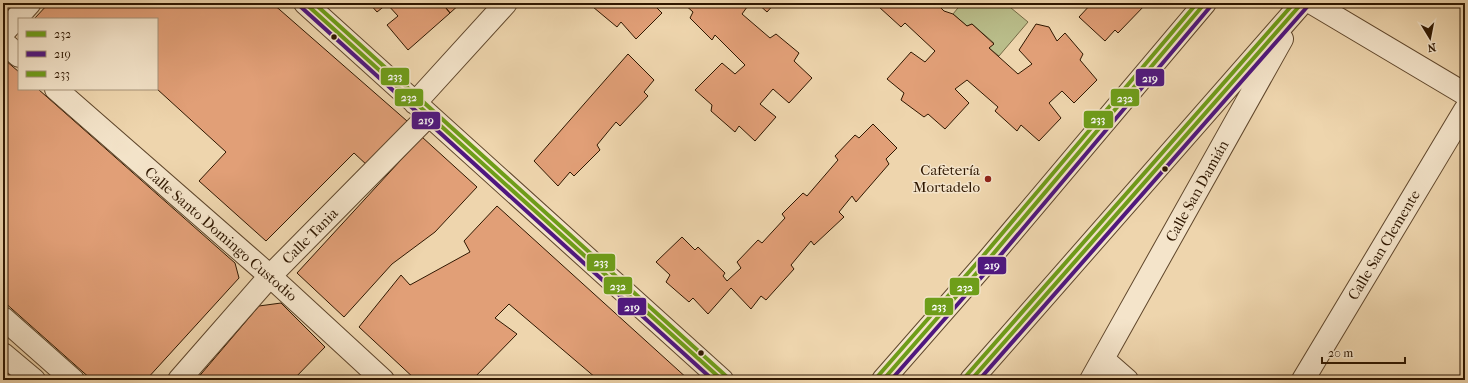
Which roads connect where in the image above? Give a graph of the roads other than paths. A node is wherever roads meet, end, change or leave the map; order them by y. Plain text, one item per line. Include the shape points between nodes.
1 (30, 3) edge
2 (305, 3) edge
3 (506, 3) edge
4 (1205, 3) edge
5 (1302, 3) edge
6 (1312, 3) edge
7 (3, 33) edge
8 (3, 42) edge
9 (18, 55) edge
10 (57, 90) edge
11 (1465, 94) edge
12 (422, 109) junction
13 (1465, 110) edge
14 (270, 276) junction
15 (3, 318) edge
16 (3, 354) edge
17 (1103, 359) junction
18 (34, 380) edge
19 (73, 380) edge
20 (179, 380) edge
21 (384, 380) edge
22 (722, 380) edge
23 (883, 380) edge
24 (971, 380) edge
25 (1091, 380) edge
26 (1127, 380) edge
27 (1303, 380) edge

1 - 7 street
2 - 12 street
3 - 12 street, Calle Tania
4 - 23 street
5 - 17 street, Calle San Damián
5 - 24 street
6 - 11 street
8 - 9 street
10 - 14 street, Calle Santo Domingo Custodio
12 - 14 street, Calle Tania
12 - 22 street
13 - 27 street, Calle San Clemente
14 - 20 street, Calle Tania
14 - 21 street, Calle Santo Domingo Custodio
15 - 19 street
16 - 18 street
17 - 25 street, Calle San Damián
17 - 26 street

